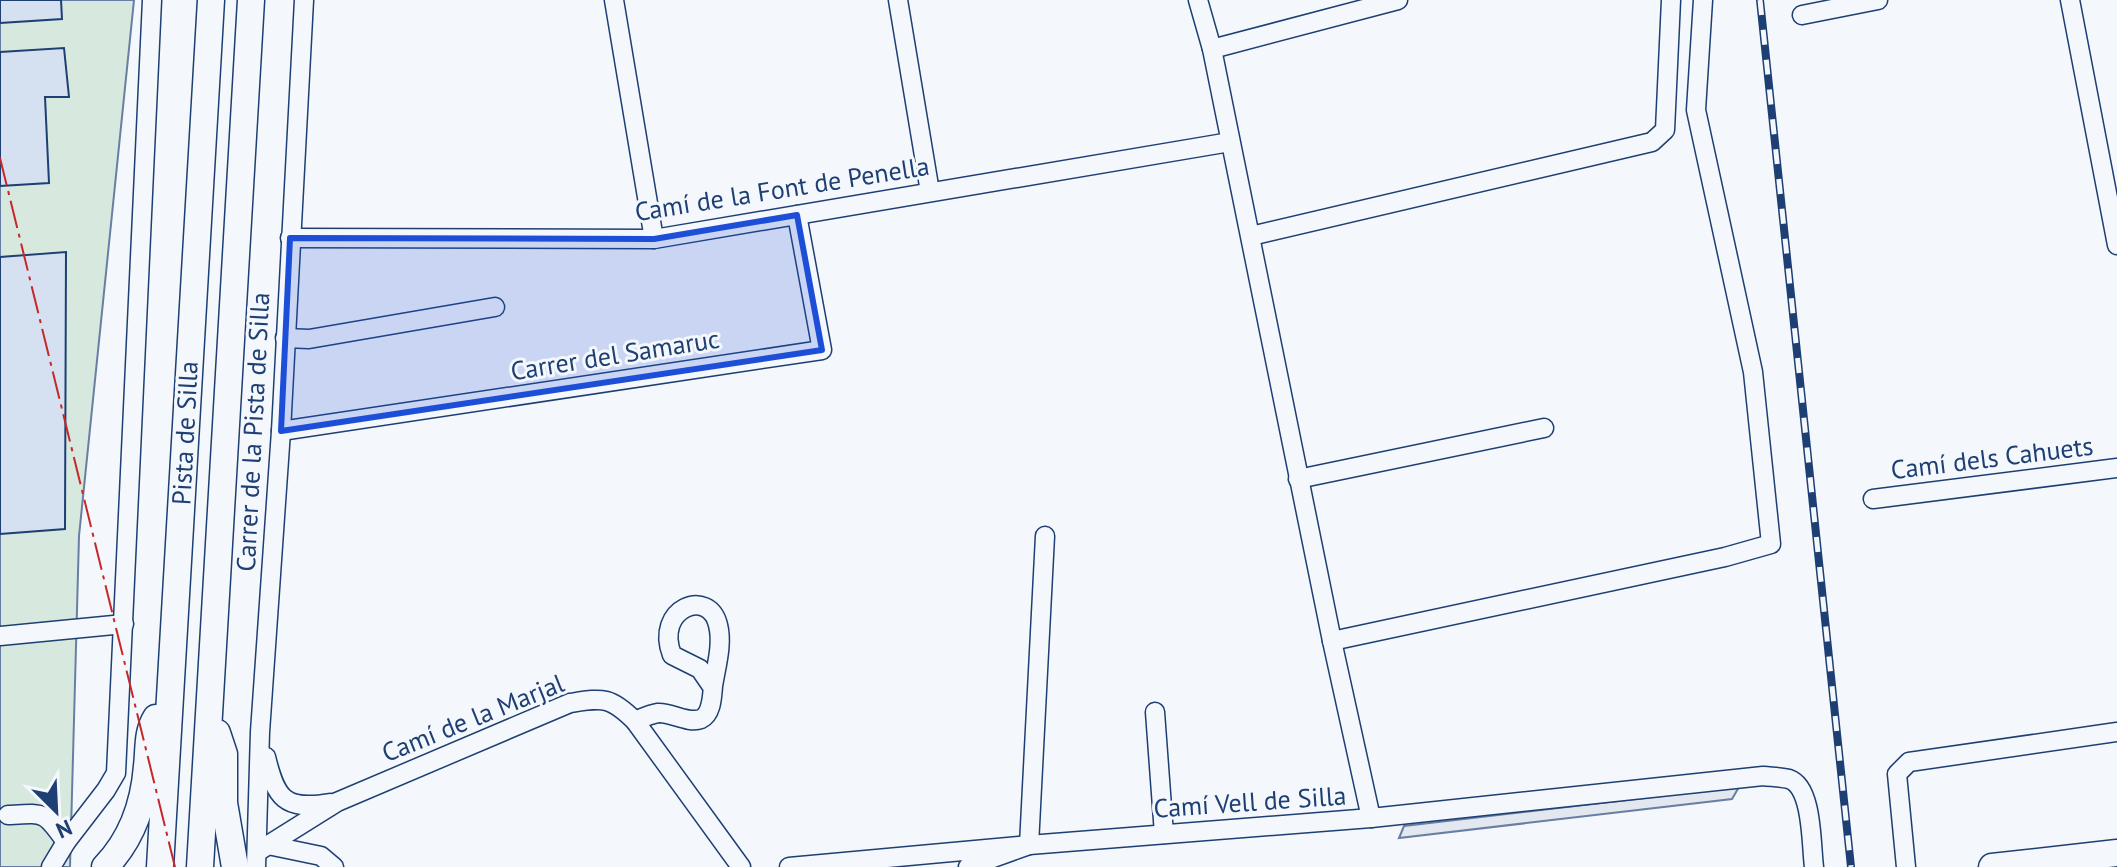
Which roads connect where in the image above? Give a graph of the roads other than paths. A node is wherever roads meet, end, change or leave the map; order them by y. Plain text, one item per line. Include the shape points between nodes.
1 (152, 0) edge
2 (211, 0) edge
3 (251, 0) edge
4 (304, 0) edge
5 (614, 0) edge
6 (898, 0) edge
7 (1198, 0) edge
8 (1398, 0) edge
9 (1671, 0) edge
10 (1703, 0) edge
11 (1878, 0) edge
12 (2070, 0) edge
13 (1802, 15) dead end
14 (1212, 49) junction
15 (1230, 142) junction
16 (930, 192) junction
17 (2112, 194) edge
18 (797, 215) junction
19 (1251, 236) junction
20 (290, 238) junction
21 (654, 239) junction
22 (2117, 245) edge
23 (495, 307) dead end
24 (285, 338) junction
25 (1544, 428) dead end
26 (281, 431) junction
27 (2117, 468) edge
28 (1298, 479) junction
29 (1873, 499) dead end
30 (1045, 536) dead end
31 (124, 624) junction
32 (0, 636) edge
33 (1332, 641) junction
34 (713, 688) dead end
35 (172, 690) junction
36 (209, 710) junction
37 (1155, 712) dead end
38 (635, 721) junction
39 (260, 732) junction
40 (2117, 732) edge
41 (337, 802) junction
42 (8, 815) dead end
43 (1371, 818) junction
44 (1164, 834) junction
45 (1029, 845) junction
46 (2117, 853) edge
47 (260, 855) edge
48 (58, 858) edge
49 (105, 867) edge
50 (160, 867) edge
51 (200, 867) edge
52 (235, 867) edge
53 (334, 867) edge
54 (741, 867) edge
55 (789, 867) edge
56 (968, 867) edge
57 (1814, 867) edge
58 (1906, 867) edge
59 (1992, 867) edge

1 - 31 street
2 - 35 highway, Pista de Silla
3 - 36 highway, Pista de Silla
4 - 20 street, Carrer de la Pista de Silla
5 - 21 street
6 - 16 street
7 - 14 street, Camí Vell de Silla
8 - 14 street
9 - 19 street via 1665,130 1652,142
10 - 33 street via 1696,110 1753,372 1771,544
11 - 13 street
12 - 17 street
14 - 15 street, Camí Vell de Silla
15 - 16 street, Camí de la Font de Penella
15 - 19 street, Camí Vell de Silla
16 - 18 street, Camí de la Font de Penella
17 - 22 street
18 - 21 street, Camí de la Font de Penella
18 - 26 street, Carrer del Samaruc via 822,350
19 - 28 street, Camí Vell de Silla
20 - 21 street, Camí de la Font de Penella
20 - 24 street, Carrer de la Pista de Silla
23 - 24 street via 309,339
24 - 26 street, Carrer de la Pista de Silla
25 - 28 street
26 - 39 street, Carrer de la Pista de Silla
27 - 29 street, Camí dels Cahuets
28 - 33 street, Camí Vell de Silla
30 - 45 street
31 - 32 street
31 - 48 street via 116,773
33 - 43 street, Camí Vell de Silla
34 - 38 street via 702,719 659,713
35 - 49 highway via 150,727 137,817 129,837
35 - 50 highway, Pista de Silla
36 - 51 highway, Pista de Silla
36 - 52 highway via 224,754 224,803
37 - 44 street
38 - 41 street, Camí de la Marjal via 619,705 601,698 570,703
38 - 54 street, Camí de la Marjal
39 - 41 street, Camí de la Marjal via 273,785 281,796 304,806
39 - 47 street, Carrer de la Pista de Silla
40 - 58 street via 1909,762 1897,774
41 - 47 street, Camí de la Marjal
42 - 48 street via 49,818
43 - 44 street, Camí Vell de Silla
43 - 57 street via 1763,776 1791,779 1803,789 1807,802
44 - 45 street, Camí Vell de Silla
45 - 55 street, Camí Vell de Silla
45 - 56 street
46 - 59 highway
47 - 53 street via 321,856

